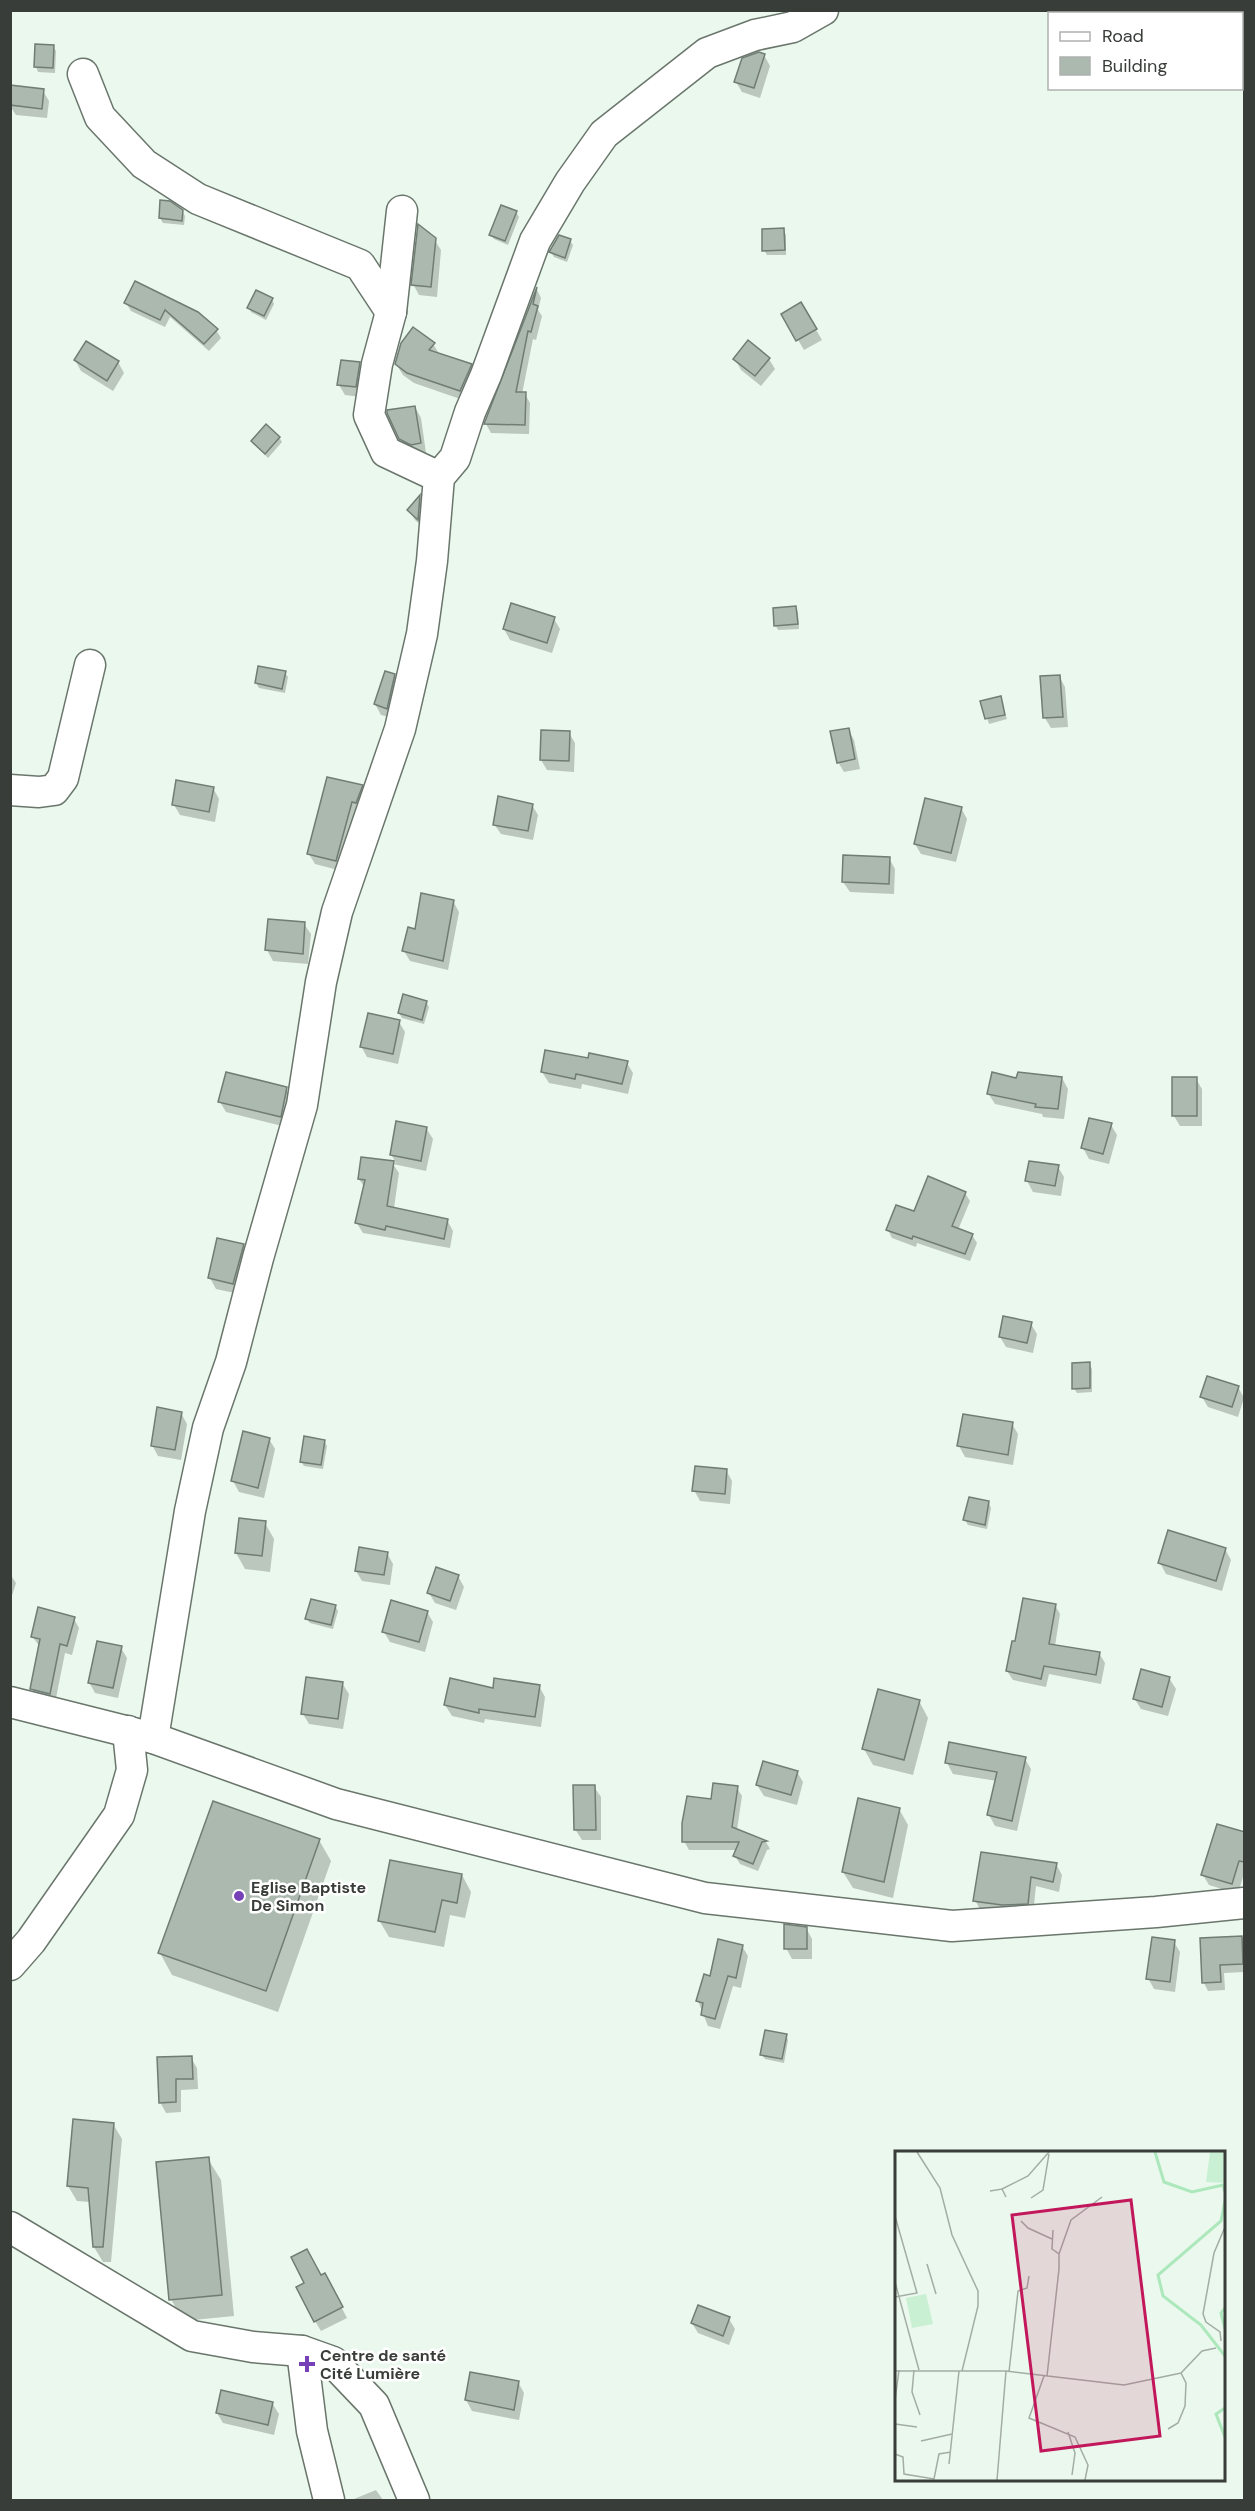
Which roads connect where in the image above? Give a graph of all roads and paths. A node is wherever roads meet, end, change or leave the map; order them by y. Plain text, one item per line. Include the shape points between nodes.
1 (823, 10) edge
2 (82, 74) dead end
3 (402, 211) dead end
4 (391, 312) junction
5 (439, 477) junction
6 (90, 665) dead end
7 (10, 790) edge
8 (10, 1702) edge
9 (140, 1734) junction
10 (1245, 1902) edge
11 (10, 1965) edge
12 (10, 2227) edge
13 (302, 2351) junction
14 (329, 2500) edge
15 (414, 2500) edge

1 - 5 street via 794,27 755,35 707,53 604,134 536,240 455,458
2 - 4 street via 100,117 144,164 198,199 360,265
3 - 4 street
4 - 5 street via 369,415 386,452
5 - 9 street via 422,634 400,729 337,912 319,993 302,1105 231,1362 208,1428
6 - 7 street via 63,778 54,790
8 - 9 street
9 - 10 street via 336,1804 705,1898 952,1926
9 - 11 street via 119,1815
12 - 13 street via 192,2336
13 - 14 street via 312,2431
13 - 15 street via 333,2362 374,2405

